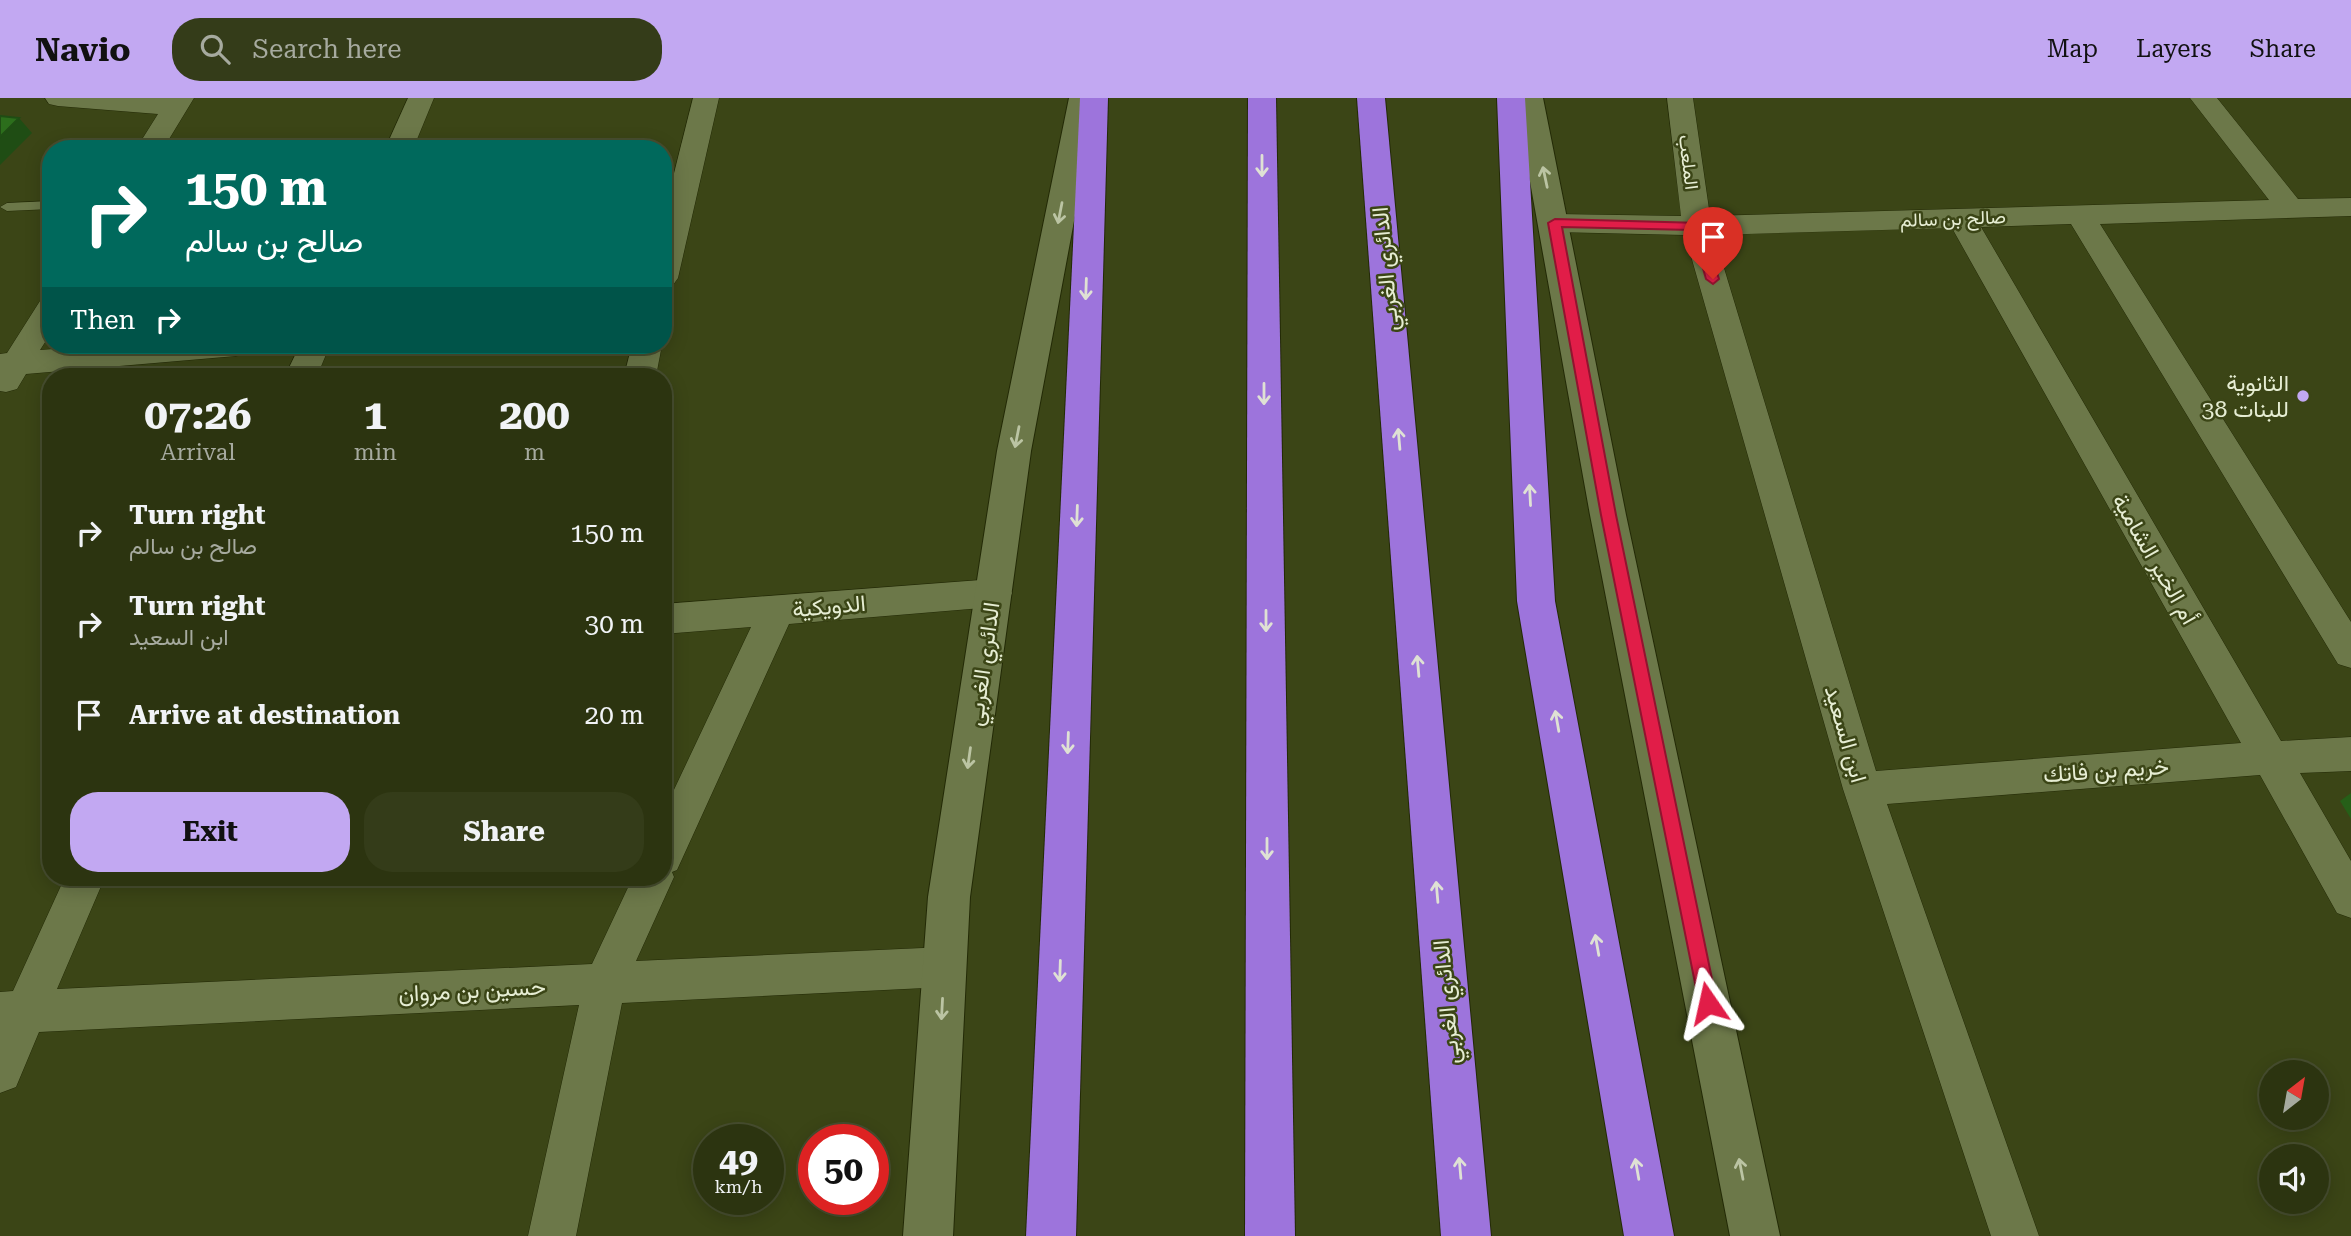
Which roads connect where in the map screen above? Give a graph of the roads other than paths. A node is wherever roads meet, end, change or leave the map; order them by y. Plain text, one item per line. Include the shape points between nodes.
1 (58, 98) edge
2 (421, 98) edge
3 (706, 98) edge
4 (1083, 98) edge
5 (1094, 98) edge
6 (1262, 98) edge
7 (1371, 98) edge
8 (1511, 98) edge
9 (1529, 98) edge
10 (1680, 98) edge
11 (2203, 98) edge
12 (178, 103) edge
13 (155, 140) edge
14 (403, 140) edge
15 (676, 172) edge
16 (42, 205) edge
17 (672, 205) edge
18 (7, 207) dead end
19 (2351, 207) edge
20 (2291, 209) junction
21 (2080, 215) junction
22 (1961, 218) junction
23 (1555, 223) junction
24 (1697, 226) junction
25 (42, 320) edge
26 (133, 354) edge
27 (8, 365) edge
28 (0, 391) edge
29 (994, 593) junction
30 (777, 610) junction
31 (672, 618) edge
32 (2351, 653) edge
33 (2351, 754) edge
34 (2268, 758) junction
35 (1862, 789) junction
36 (672, 838) edge
37 (80, 886) edge
38 (650, 886) edge
39 (2351, 899) edge
40 (945, 967) junction
41 (606, 983) junction
42 (13, 1012) edge
43 (0, 1072) edge
44 (552, 1236) edge
45 (928, 1236) edge
46 (1051, 1236) edge
47 (1270, 1236) edge
48 (1466, 1236) edge
49 (1649, 1236) edge
50 (1755, 1236) edge
51 (2015, 1236) edge

1 - 12 street
2 - 14 street
3 - 15 street
4 -> 29 main road, الدائري الغربي via 1014,451
5 -> 46 highway
6 -> 47 highway
48 -> 7 highway, الدائري الغربي
49 -> 8 highway via 1536,601
23 -> 9 main road
10 - 24 street, الملعب
11 - 20 street
12 - 13 street
15 - 17 street
16 - 18 lane
19 - 20 street, صالح بن سالم
20 - 21 street, صالح بن سالم
21 - 22 street, صالح بن سالم
21 - 32 street
22 - 24 street, صالح بن سالم
22 - 34 street, أم الخير الشامية
23 - 24 street, صالح بن سالم
50 -> 23 main road via 1608,515
24 - 35 street, ابن السعيد
25 - 27 street
26 - 27 street
27 - 28 street
29 - 30 street, الدويكية
29 -> 40 main road, الدائري الغربي via 949,897
30 - 31 street, الدويكية
30 - 36 street
33 - 34 street, خريم بن فاتك
34 - 35 street, خريم بن فاتك
34 - 39 street, أم الخير الشامية
35 - 51 street, ابن السعيد
37 - 42 street
38 - 41 street
40 - 41 street, حسين بن مروان
40 -> 45 main road, الدائري الغربي
41 - 42 street, حسين بن مروان
41 - 44 street
42 - 43 street

